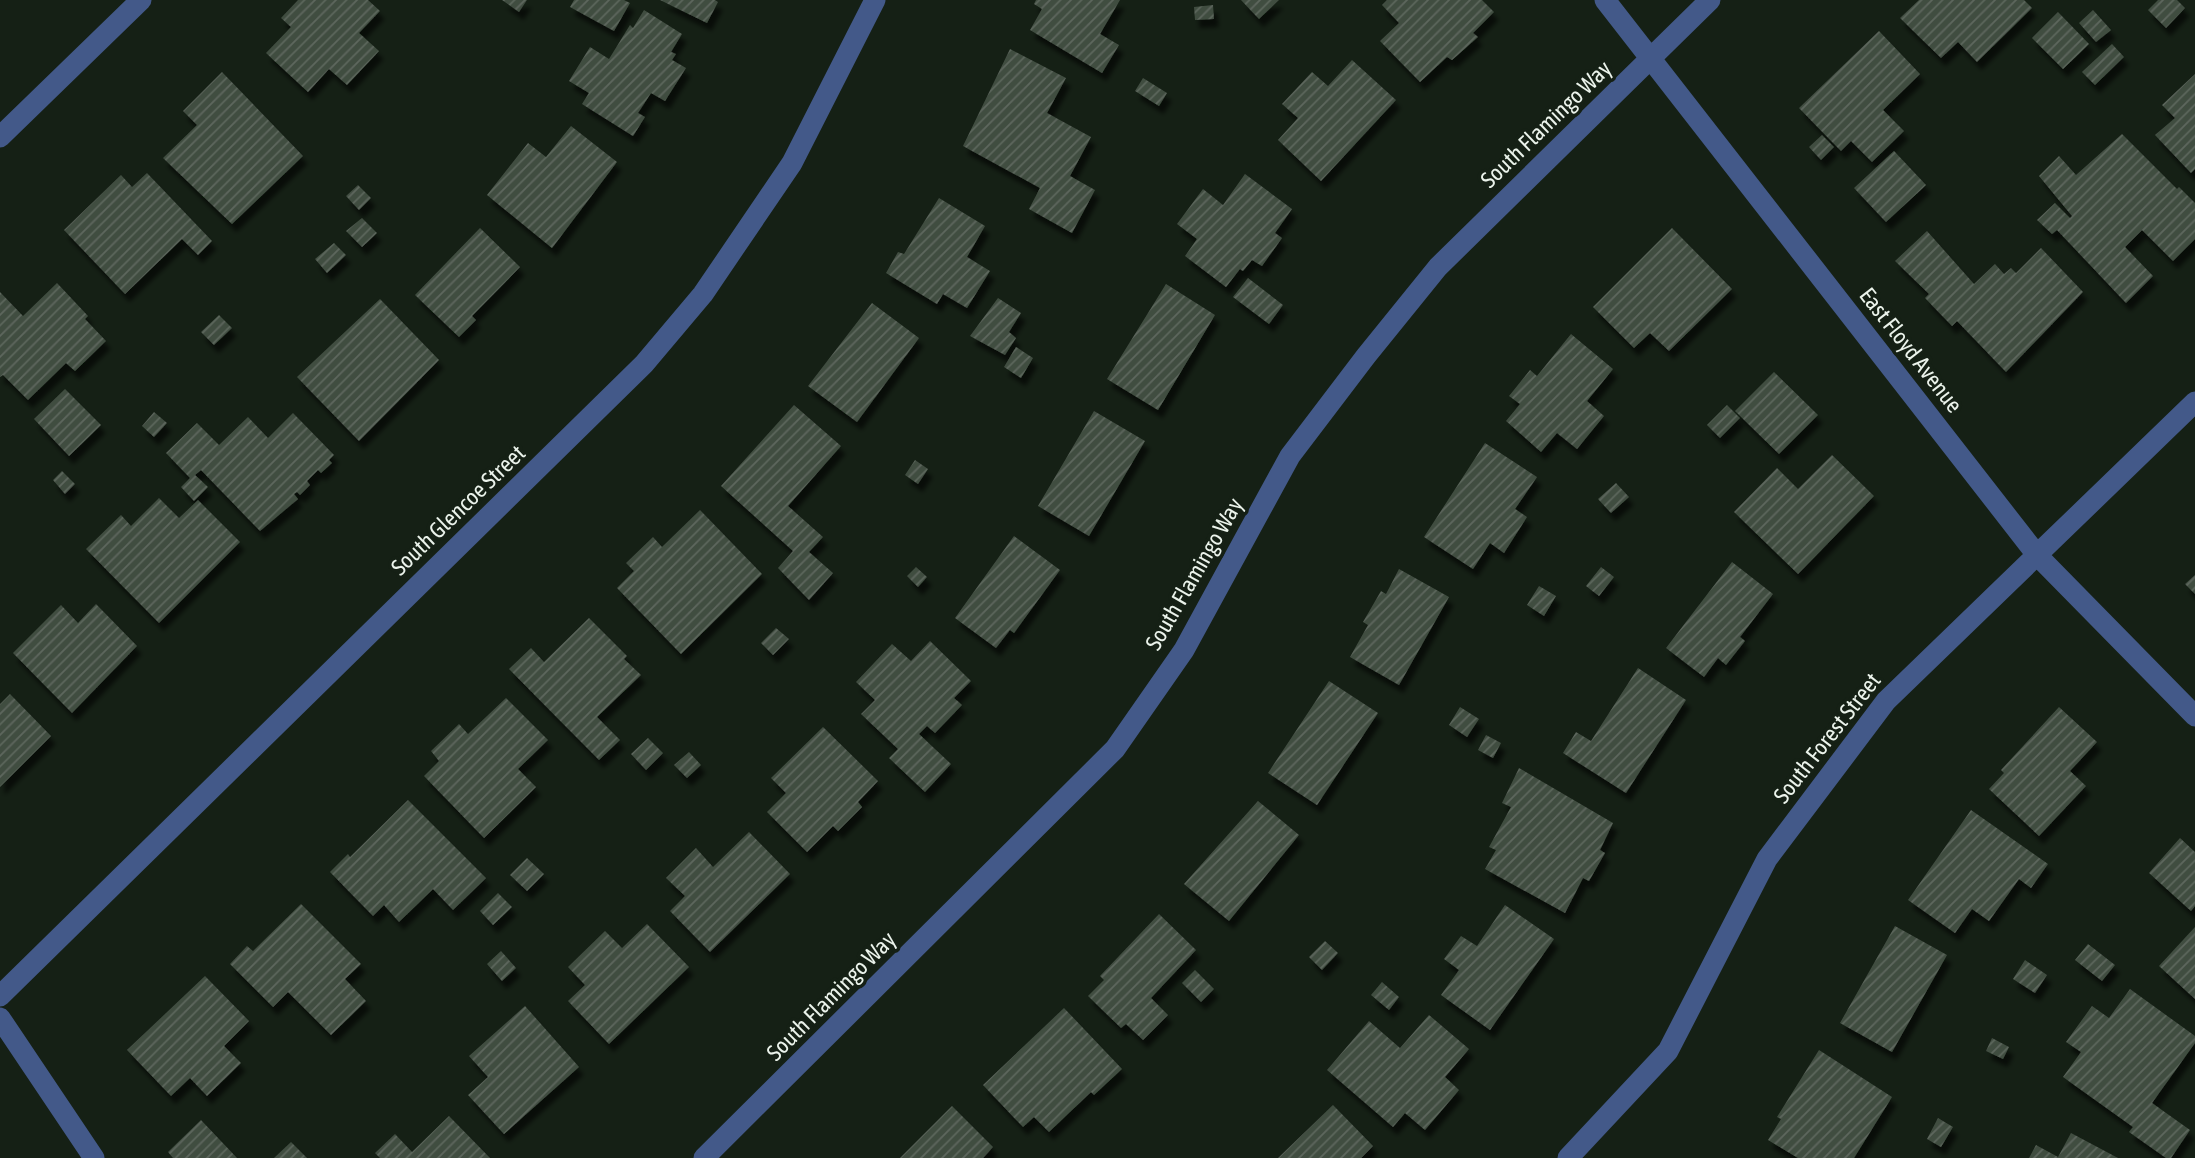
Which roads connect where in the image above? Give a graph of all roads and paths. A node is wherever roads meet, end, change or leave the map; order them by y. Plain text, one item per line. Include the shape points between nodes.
1 (141, 0) edge
2 (875, 0) edge
3 (1605, 0) edge
4 (1710, 0) edge
5 (1651, 58) junction
6 (0, 137) edge
7 (2195, 402) edge
8 (2037, 555) junction
9 (2195, 716) edge
10 (0, 996) edge
11 (0, 1018) edge
12 (94, 1158) edge
13 (704, 1158) edge
14 (1567, 1158) edge

1 - 6 street
2 - 10 street, South Glencoe Street via 792,163 703,294 644,364
3 - 5 street, East Floyd Avenue
4 - 5 street, South Flamingo Way
5 - 8 street, East Floyd Avenue
5 - 13 street, South Flamingo Way via 1438,267 1366,356 1290,456 1184,650 1115,749
7 - 8 street, South Forest Street
8 - 9 street, East Floyd Avenue
8 - 14 street, South Forest Street via 1886,701 1768,859 1668,1051
11 - 12 street

